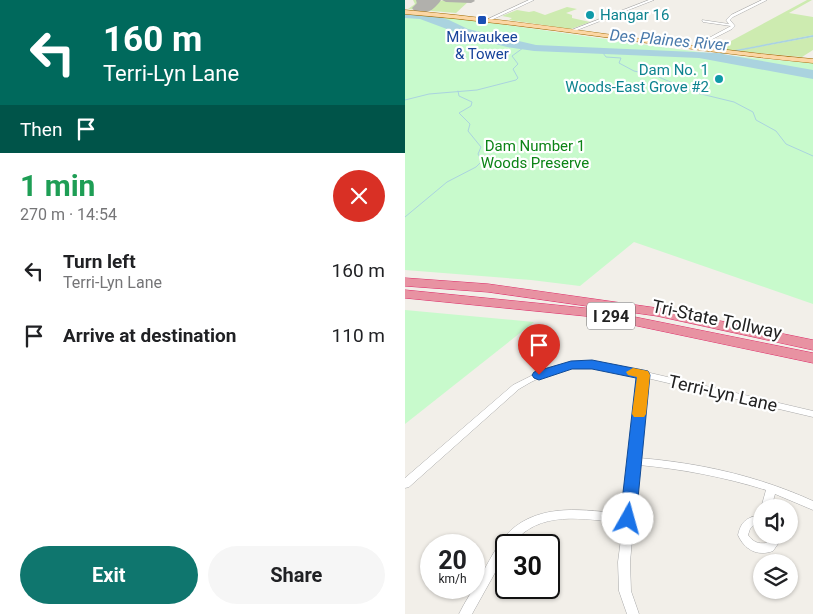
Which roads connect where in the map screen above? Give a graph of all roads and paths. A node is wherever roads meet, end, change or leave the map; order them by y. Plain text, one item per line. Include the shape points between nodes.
1 (532, 0) edge
2 (651, 0) edge
3 (765, 0) edge
4 (526, 1) edge
5 (405, 11) edge
6 (488, 20) junction
7 (703, 21) dead end
8 (733, 25) junction
9 (571, 31) junction
10 (694, 47) junction
11 (813, 60) edge
12 (405, 282) edge
13 (405, 294) edge
14 (813, 345) edge
15 (813, 358) edge
16 (643, 375) junction
17 (813, 414) edge
18 (635, 461) junction
19 (405, 484) edge
20 (771, 489) junction
21 (768, 499) edge
22 (813, 506) edge
23 (628, 519) junction
24 (753, 521) edge
25 (772, 544) edge
26 (465, 614) edge
27 (633, 614) edge

1 - 4 street
2 - 9 street
3 - 8 street via 729,18
4 - 6 street
5 - 6 main road
6 - 9 main road
7 - 8 street
8 - 10 street
9 - 10 main road
10 - 11 main road
12 - 14 highway, Tri-State Tollway / I 294 via 488,288 657,312
13 - 15 highway, Tri-State Tollway / I 294 via 595,313
16 - 17 street, Terri-Lyn Lane
16 - 18 street
16 - 19 street, Terri-Lyn Lane via 592,364 550,370 528,380 516,386
18 - 20 street via 697,468
18 - 23 street
20 - 21 street
20 - 22 street
23 - 26 street via 562,514 548,515 526,524 507,542
23 - 27 street via 624,578
24 - 25 street via 745,526 743,535 748,544 758,548 769,548

